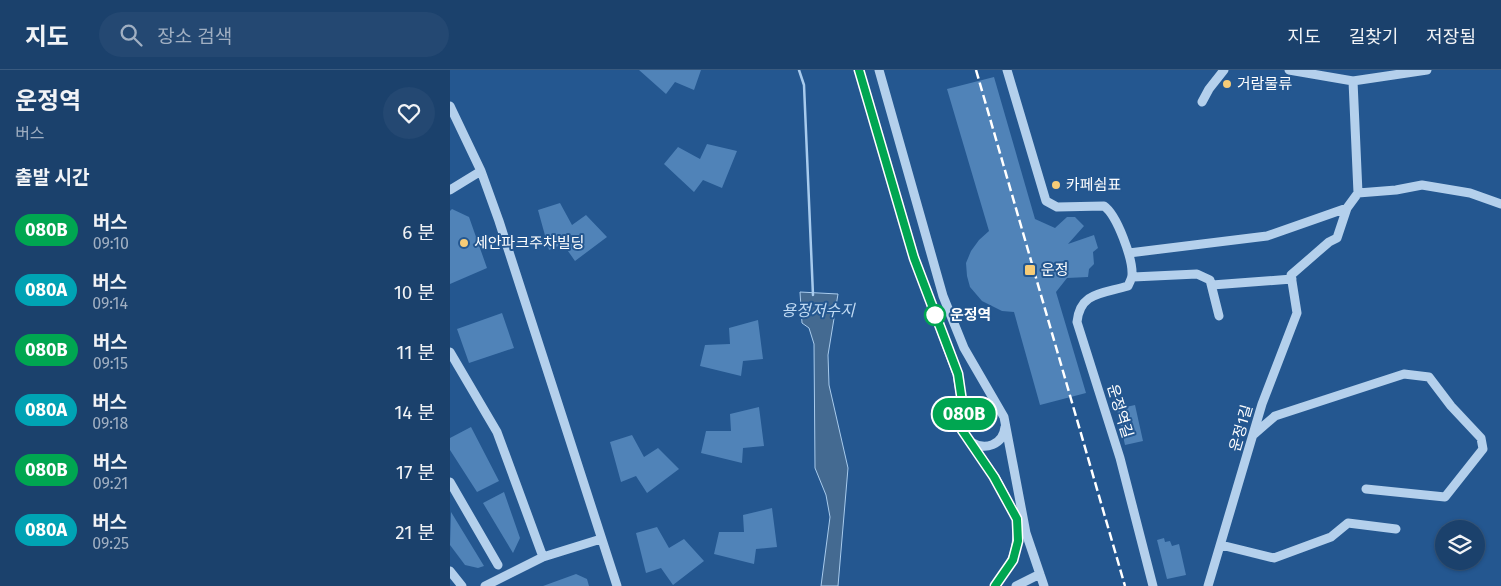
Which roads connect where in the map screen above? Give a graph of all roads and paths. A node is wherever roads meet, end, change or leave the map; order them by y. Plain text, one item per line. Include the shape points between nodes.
1 (859, 70) edge
2 (879, 70) edge
3 (1007, 70) edge
4 (1224, 70) edge
5 (1289, 70) edge
6 (1427, 70) edge
7 (1353, 81) junction
8 (1202, 102) dead end
9 (450, 106) edge
10 (481, 171) junction
11 (450, 190) edge
12 (1358, 193) junction
13 (1501, 204) edge
14 (1347, 208) junction
15 (1129, 253) junction
16 (1133, 277) junction
17 (1292, 279) junction
18 (1212, 285) junction
19 (1219, 316) dead end
20 (450, 352) edge
21 (1000, 411) junction
22 (964, 415) junction
23 (1006, 423) junction
24 (1253, 435) junction
25 (970, 442) junction
26 (450, 482) edge
27 (1366, 488) dead end
28 (1017, 519) junction
29 (1396, 529) dead end
30 (1026, 534) junction
31 (601, 539) junction
32 (1221, 545) junction
33 (543, 557) junction
34 (498, 565) dead end
35 (450, 571) edge
36 (1040, 574) junction
37 (462, 586) edge
38 (485, 586) edge
39 (617, 586) edge
40 (995, 586) edge
41 (1016, 586) edge
42 (1044, 586) edge
43 (1153, 586) edge
44 (1208, 586) edge

1 - 22 street via 914,258 958,374
2 - 21 street via 943,296 964,348
3 - 15 street via 1046,201 1056,207 1104,206 1111,210
4 - 8 street
5 - 7 street
6 - 7 street
7 - 12 street
9 - 10 street
10 - 11 street
10 - 31 street
12 - 13 street via 1422,185 1470,193
12 - 14 street
14 - 15 street via 1267,236
14 - 17 street via 1337,238 1328,242 1291,275
15 - 16 street
16 - 18 street via 1197,274 1210,280
16 - 43 street, 운정역길 via 1128,286 1084,301 1079,308 1078,322 1120,458
17 - 18 street
17 - 24 street, 운정1길 via 1297,313
18 - 19 street
20 - 33 street via 497,432
21 - 22 street via 982,403
21 - 23 street
22 - 25 street via 962,430
23 - 25 street via 1002,437 991,446 977,446
23 - 30 street
24 - 27 street via 1275,416 1404,374 1429,376 1481,438 1483,449 1445,497
24 - 32 street, 운정1길
25 - 28 street
26 - 34 street
28 - 30 street
28 - 40 street via 1018,541 1013,560
29 - 32 street via 1348,523 1331,537 1274,558
30 - 36 street
31 - 33 street
31 - 39 street
32 - 44 street, 운정1길
33 - 38 street
35 - 37 street
36 - 41 street
36 - 42 street

